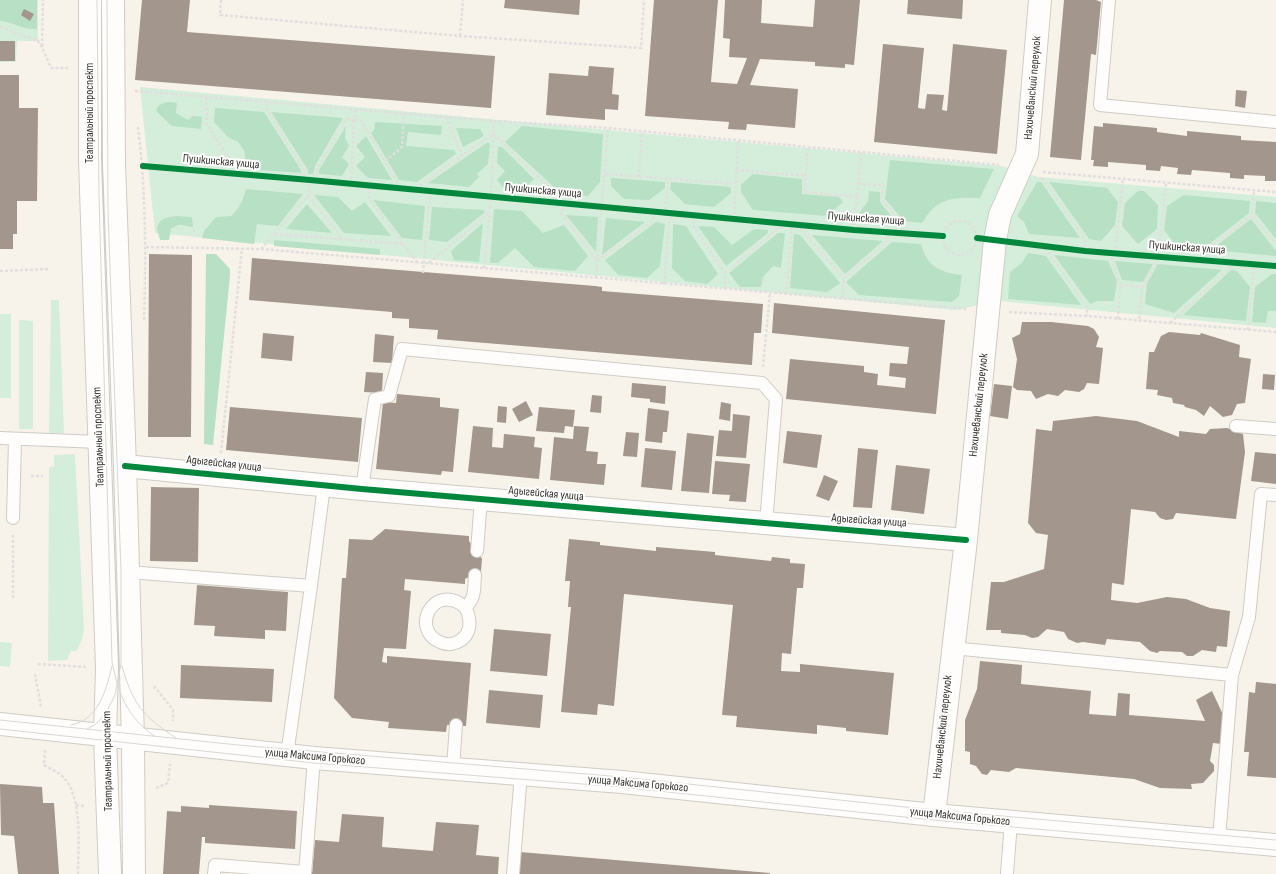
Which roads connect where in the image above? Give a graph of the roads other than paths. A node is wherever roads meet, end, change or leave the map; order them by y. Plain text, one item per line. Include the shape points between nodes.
1 (90, 0) edge
2 (113, 0) edge
3 (1040, 0) edge
4 (1109, 0) edge
5 (1276, 122) edge
6 (1236, 426) dead end
7 (1276, 429) edge
8 (0, 438) edge
9 (15, 439) junction
10 (100, 442) junction
11 (125, 466) junction
12 (324, 486) junction
13 (362, 489) junction
14 (1276, 495) edge
15 (481, 499) junction
16 (13, 518) road end
17 (766, 524) junction
18 (966, 540) junction
19 (476, 551) dead end
20 (128, 572) junction
21 (475, 575) dead end
22 (311, 586) junction
23 (465, 607) dead end
24 (952, 648) junction
25 (1232, 675) junction
26 (0, 724) edge
27 (456, 726) dead end
28 (105, 736) junction
29 (133, 739) junction
30 (286, 755) junction
31 (314, 758) junction
32 (453, 768) junction
33 (521, 773) junction
34 (934, 815) junction
35 (1011, 822) junction
36 (1219, 840) junction
37 (1276, 845) edge
38 (305, 873) edge
39 (110, 874) edge
40 (134, 874) edge
41 (214, 874) edge
42 (513, 874) edge
43 (1007, 874) edge

1 - 10 main road, Театральный проспект via 90,160
2 - 11 main road, Театральный проспект via 114,163
3 - 18 main road, Нахичеванский переулок via 1027,154 1030,169 986,239 988,311
4 - 5 lane via 1100,106
6 - 7 lane
8 - 9 lane
9 - 10 lane
9 - 16 lane
10 - 28 main road, Театральный проспект via 107,668
11 - 12 main road, Адыгейская улица
11 - 20 main road, Театральный проспект
12 - 13 main road, Адыгейская улица
12 - 22 lane
13 - 15 main road, Адыгейская улица
13 - 17 lane via 375,399 389,396 402,349 762,383 776,398
14 - 25 lane via 1261,494 1249,617
15 - 17 main road, Адыгейская улица
15 - 19 lane
17 - 18 main road, Адыгейская улица
18 - 24 main road, Нахичеванский переулок
20 - 22 lane
20 - 29 main road, Театральный проспект
21 - 23 lane via 473,598
22 - 30 lane
24 - 25 lane
24 - 34 main road, Нахичеванский переулок
25 - 36 lane
26 - 28 main road, улица Максима Горького
27 - 32 lane
28 - 29 main road, улица Максима Горького
28 - 39 main road, Театральный проспект
29 - 30 main road, улица Максима Горького
29 - 40 main road, Театральный проспект
30 - 31 main road, улица Максима Горького
31 - 32 main road, улица Максима Горького
31 - 38 lane
32 - 33 main road, улица Максима Горького
33 - 34 main road, улица Максима Горького via 712,790
33 - 42 lane
34 - 35 main road, улица Максима Горького
35 - 36 main road, улица Максима Горького
35 - 43 lane
36 - 37 main road, улица Максима Горького
38 - 41 lane via 215,865

